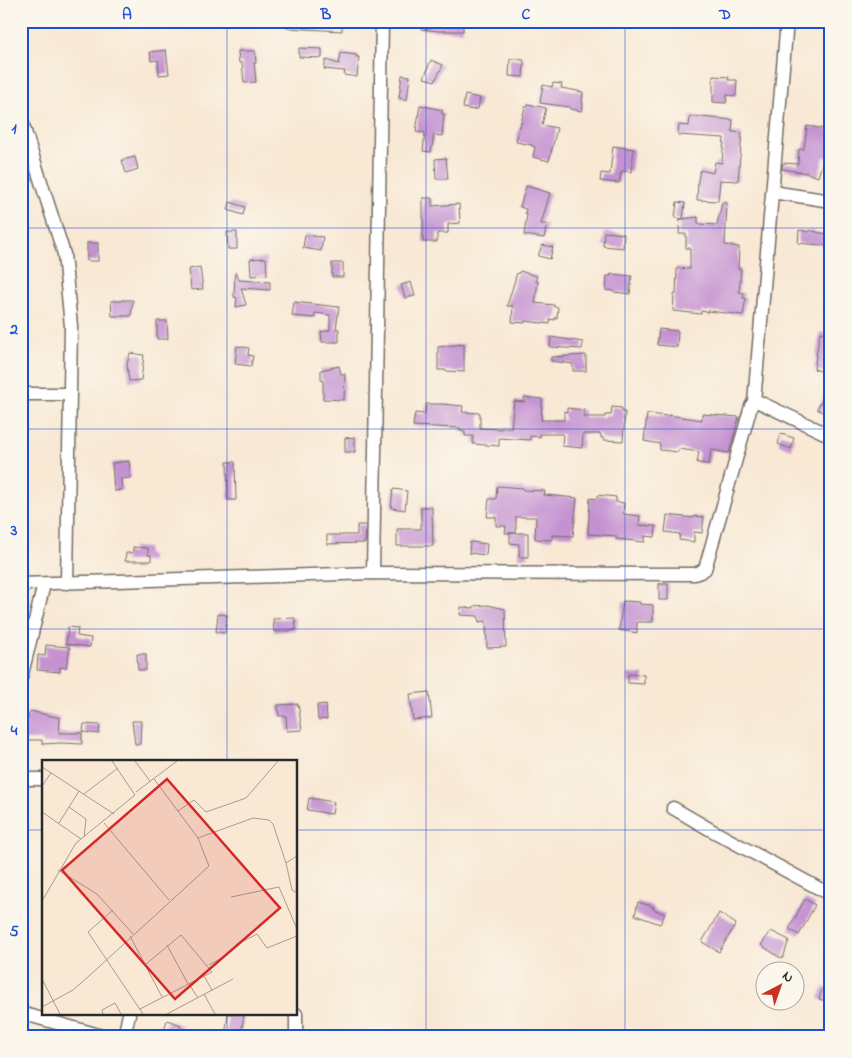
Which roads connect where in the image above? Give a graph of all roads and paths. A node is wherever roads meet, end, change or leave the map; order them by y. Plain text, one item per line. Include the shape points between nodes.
1 (382, 21) edge
2 (786, 21) edge
3 (21, 119) edge
4 (772, 192) junction
5 (831, 201) edge
6 (21, 394) edge
7 (70, 394) junction
8 (754, 402) junction
9 (831, 436) edge
10 (373, 573) junction
11 (67, 583) junction
12 (21, 584) edge
13 (44, 584) junction
14 (21, 678) edge
15 (21, 779) edge
16 (42, 779) edge
17 (673, 808) dead end
18 (831, 895) edge
19 (21, 1013) edge
20 (129, 1016) edge
21 (296, 1016) edge
22 (299, 1036) edge
23 (106, 1037) edge
24 (124, 1037) edge

1 - 10 street
2 - 4 street
3 - 7 street via 64,254 71,326
4 - 5 street
4 - 8 street
6 - 7 street
7 - 11 street
8 - 9 street
8 - 10 street via 705,569 700,572
10 - 11 street
11 - 13 street
12 - 13 street
13 - 14 street
15 - 16 street
17 - 18 street
19 - 23 street
20 - 24 street
21 - 22 street

